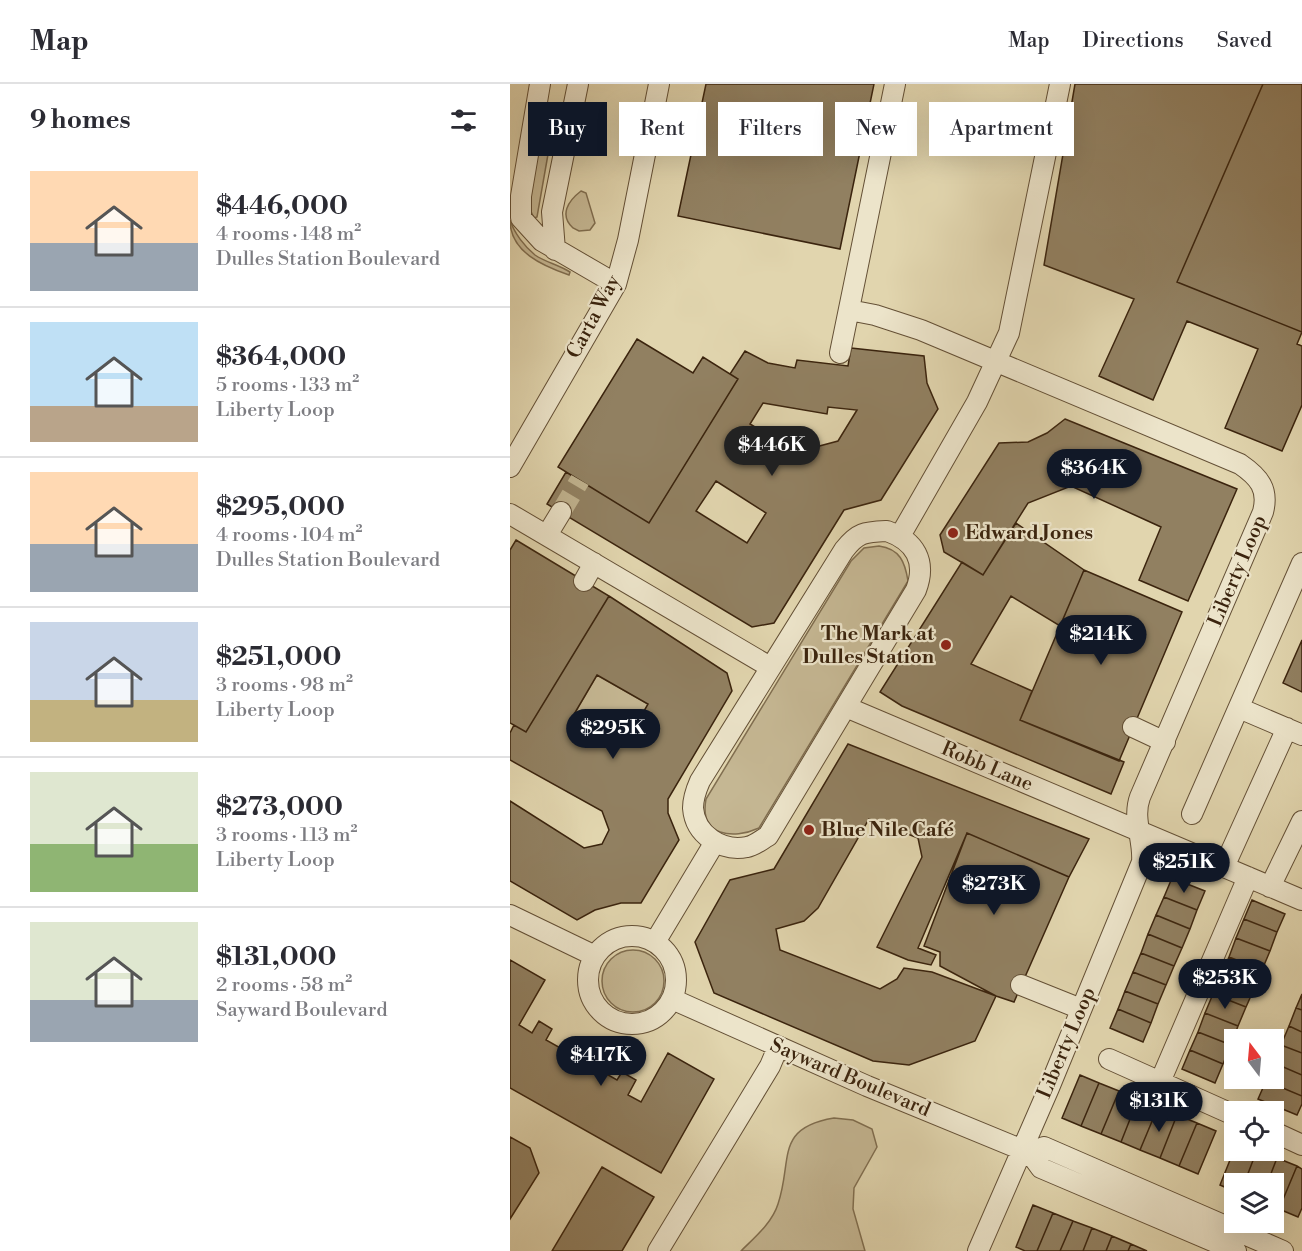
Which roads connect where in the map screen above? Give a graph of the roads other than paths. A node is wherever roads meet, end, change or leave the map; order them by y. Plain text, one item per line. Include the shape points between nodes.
1 (540, 84) edge
2 (578, 84) edge
3 (659, 84) edge
4 (895, 84) edge
5 (1060, 84) edge
6 (555, 250) junction
7 (616, 284) junction
8 (849, 310) junction
9 (840, 352) dead end
10 (995, 360) junction
11 (510, 467) edge
12 (561, 512) tunnel mouth
13 (510, 514) edge
14 (547, 535) junction
15 (900, 536) junction
16 (594, 563) junction
17 (1301, 569) edge
18 (584, 581) dead end
19 (770, 667) junction
20 (846, 707) junction
21 (1239, 708) junction
22 (1133, 727) dead end
23 (1295, 732) edge
24 (1165, 742) junction
25 (1191, 814) dead end
26 (1302, 822) edge
27 (1133, 829) junction
28 (715, 843) junction
29 (1224, 867) junction
30 (1248, 877) junction
31 (1270, 887) junction
32 (1302, 900) edge
33 (510, 915) edge
34 (655, 942) junction
35 (595, 956) junction
36 (1021, 985) dead end
37 (672, 999) junction
38 (1081, 1010) junction
39 (778, 1047) junction
40 (1109, 1059) dead end
41 (1160, 1082) junction
42 (1224, 1111) edge
43 (1284, 1135) edge
44 (1300, 1139) edge
45 (1026, 1152) junction
46 (658, 1251) edge
47 (978, 1251) edge
48 (1236, 1251) edge
49 (1283, 1251) edge

1 - 6 street via 521,196 521,218
2 - 6 street via 552,212
3 - 7 street, Carta Way
4 - 8 street
5 - 10 street via 1009,333
6 - 7 street
7 - 11 street, Carta Way
8 - 9 street
8 - 10 street, Liberty Loop via 900,322
10 - 15 street via 971,413
10 - 24 street, Liberty Loop via 1240,464 1258,479 1264,490 1263,512
12 - 14 street
13 - 14 street
14 - 16 street
15 - 19 street via 887,531 866,532 853,538
15 - 20 street via 916,553 920,581
16 - 18 street
16 - 19 street
17 - 21 street
19 - 28 street via 694,795 697,824
20 - 27 street, Robb Lane
20 - 28 street via 768,836 750,847 735,849
21 - 23 street
21 - 25 street
22 - 24 street
23 - 29 street
24 - 27 street, Liberty Loop via 1138,803
26 - 31 street
27 - 29 street
27 - 38 street, Liberty Loop via 1143,853 1142,862
28 - 34 street
29 - 30 street
30 - 31 street
30 - 41 street
31 - 32 street
33 - 35 street
34 - 35 street via 642,937 616,939
34 - 37 street via 665,950 674,967 676,986
35 - 37 street via 588,984 600,1009 611,1018 638,1023 658,1015
36 - 38 street
37 - 39 street, Sayward Boulevard
38 - 45 street, Liberty Loop
39 - 45 street, Sayward Boulevard
39 - 46 street
40 - 41 street
41 - 42 street
43 - 44 street
45 - 47 street, Liberty Loop
45 - 48 street, Sayward Boulevard via 1041,1168
45 - 49 street, Sayward Boulevard via 1044,1147

